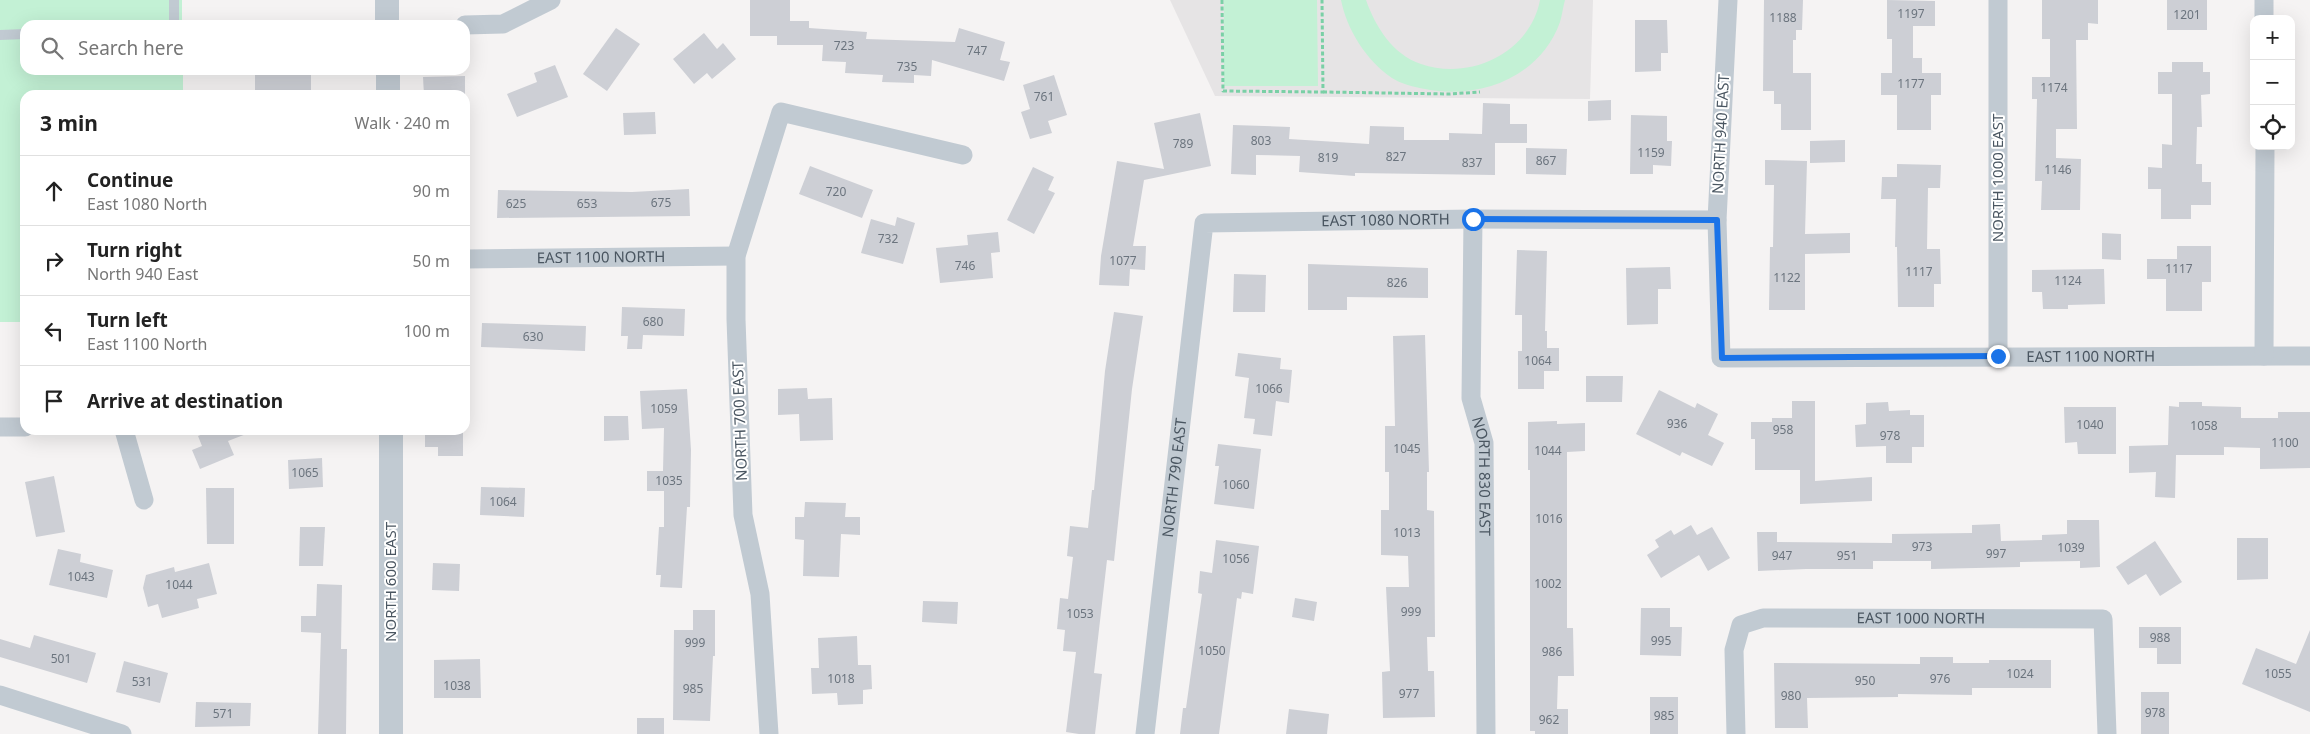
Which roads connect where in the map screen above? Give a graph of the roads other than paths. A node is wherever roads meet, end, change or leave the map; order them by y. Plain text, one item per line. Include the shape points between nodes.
1 (174, 0) edge
2 (387, 0) edge
3 (551, 0) edge
4 (1728, 0) edge
5 (1998, 0) edge
6 (2264, 0) edge
7 (2264, 15) edge
8 (174, 20) edge
9 (387, 20) edge
10 (470, 25) edge
11 (0, 34) edge
12 (20, 34) edge
13 (388, 75) edge
14 (388, 90) edge
15 (2264, 150) edge
16 (963, 155) dead end
17 (1473, 219) junction
18 (1717, 220) junction
19 (1204, 223) joint
20 (736, 256) junction
21 (470, 259) edge
22 (1998, 356) junction
23 (2264, 356) junction
24 (2310, 356) edge
25 (1722, 358) joint
26 (0, 427) edge
27 (20, 427) edge
28 (125, 435) edge
29 (390, 435) edge
30 (144, 500) dead end
31 (0, 695) edge
32 (122, 734) edge
33 (391, 734) edge
34 (768, 734) edge
35 (1145, 734) edge
36 (1486, 734) edge
37 (1736, 734) edge
38 (2107, 734) edge

1 - 8 lane
2 - 9 street
3 - 10 street via 503,24
4 - 18 street, NORTH 940 EAST
5 - 22 street, NORTH 1000 EAST
6 - 7 street
11 - 12 lane
13 - 14 street
15 - 23 street
16 - 20 street, NORTH 700 EAST via 781,112
17 - 18 street, EAST 1080 NORTH
17 - 19 street, EAST 1080 NORTH
17 - 36 street, NORTH 830 EAST via 1471,398 1484,443
18 - 25 street, NORTH 940 EAST
19 - 35 street, NORTH 790 EAST
20 - 21 street, EAST 1100 NORTH
20 - 34 street, NORTH 700 EAST via 743,515 760,594
22 - 23 street, EAST 1100 NORTH
22 - 25 street, EAST 1100 NORTH
23 - 24 street, EAST 1100 NORTH
26 - 27 street
28 - 30 street
29 - 33 street, NORTH 600 EAST
31 - 32 street
37 - 38 street, EAST 1000 NORTH via 1734,650 1741,625 1763,618 2103,619

